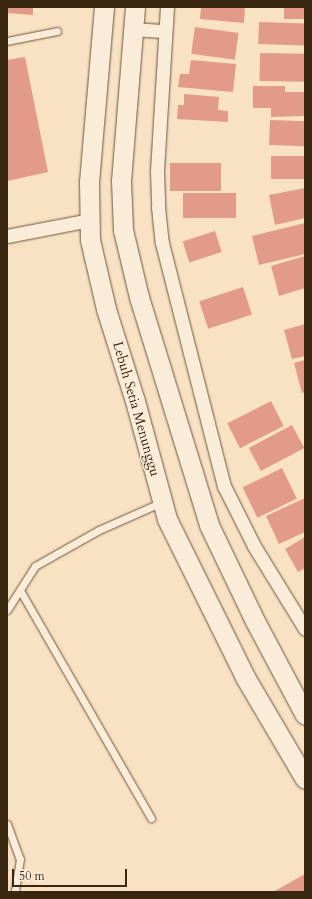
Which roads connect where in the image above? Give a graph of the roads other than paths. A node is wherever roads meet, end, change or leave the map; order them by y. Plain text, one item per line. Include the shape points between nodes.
1 (104, 7) edge
2 (135, 7) edge
3 (167, 7) edge
4 (133, 29) junction
5 (57, 31) dead end
6 (165, 32) junction
7 (7, 40) edge
8 (90, 220) junction
9 (7, 236) edge
10 (163, 502) junction
11 (21, 592) junction
12 (7, 610) edge
13 (305, 629) edge
14 (305, 715) edge
15 (305, 779) edge
16 (151, 818) dead end
17 (7, 824) edge
18 (15, 892) edge

1 - 8 street, Lebuh Setia Menunggu via 88,182
2 - 4 street
3 - 6 street
4 - 6 street
4 - 14 street via 121,180 123,230 139,297 209,525 255,621
5 - 7 lane
6 - 13 street via 158,171 158,207 162,242 224,486 254,546
8 - 9 street
8 - 10 street, Lebuh Setia Menunggu via 90,240 106,310
10 - 11 lane via 99,530 35,566
10 - 15 street, Lebuh Setia Menunggu via 167,519 201,593 245,677
11 - 12 lane
11 - 16 lane
17 - 18 lane via 20,859

